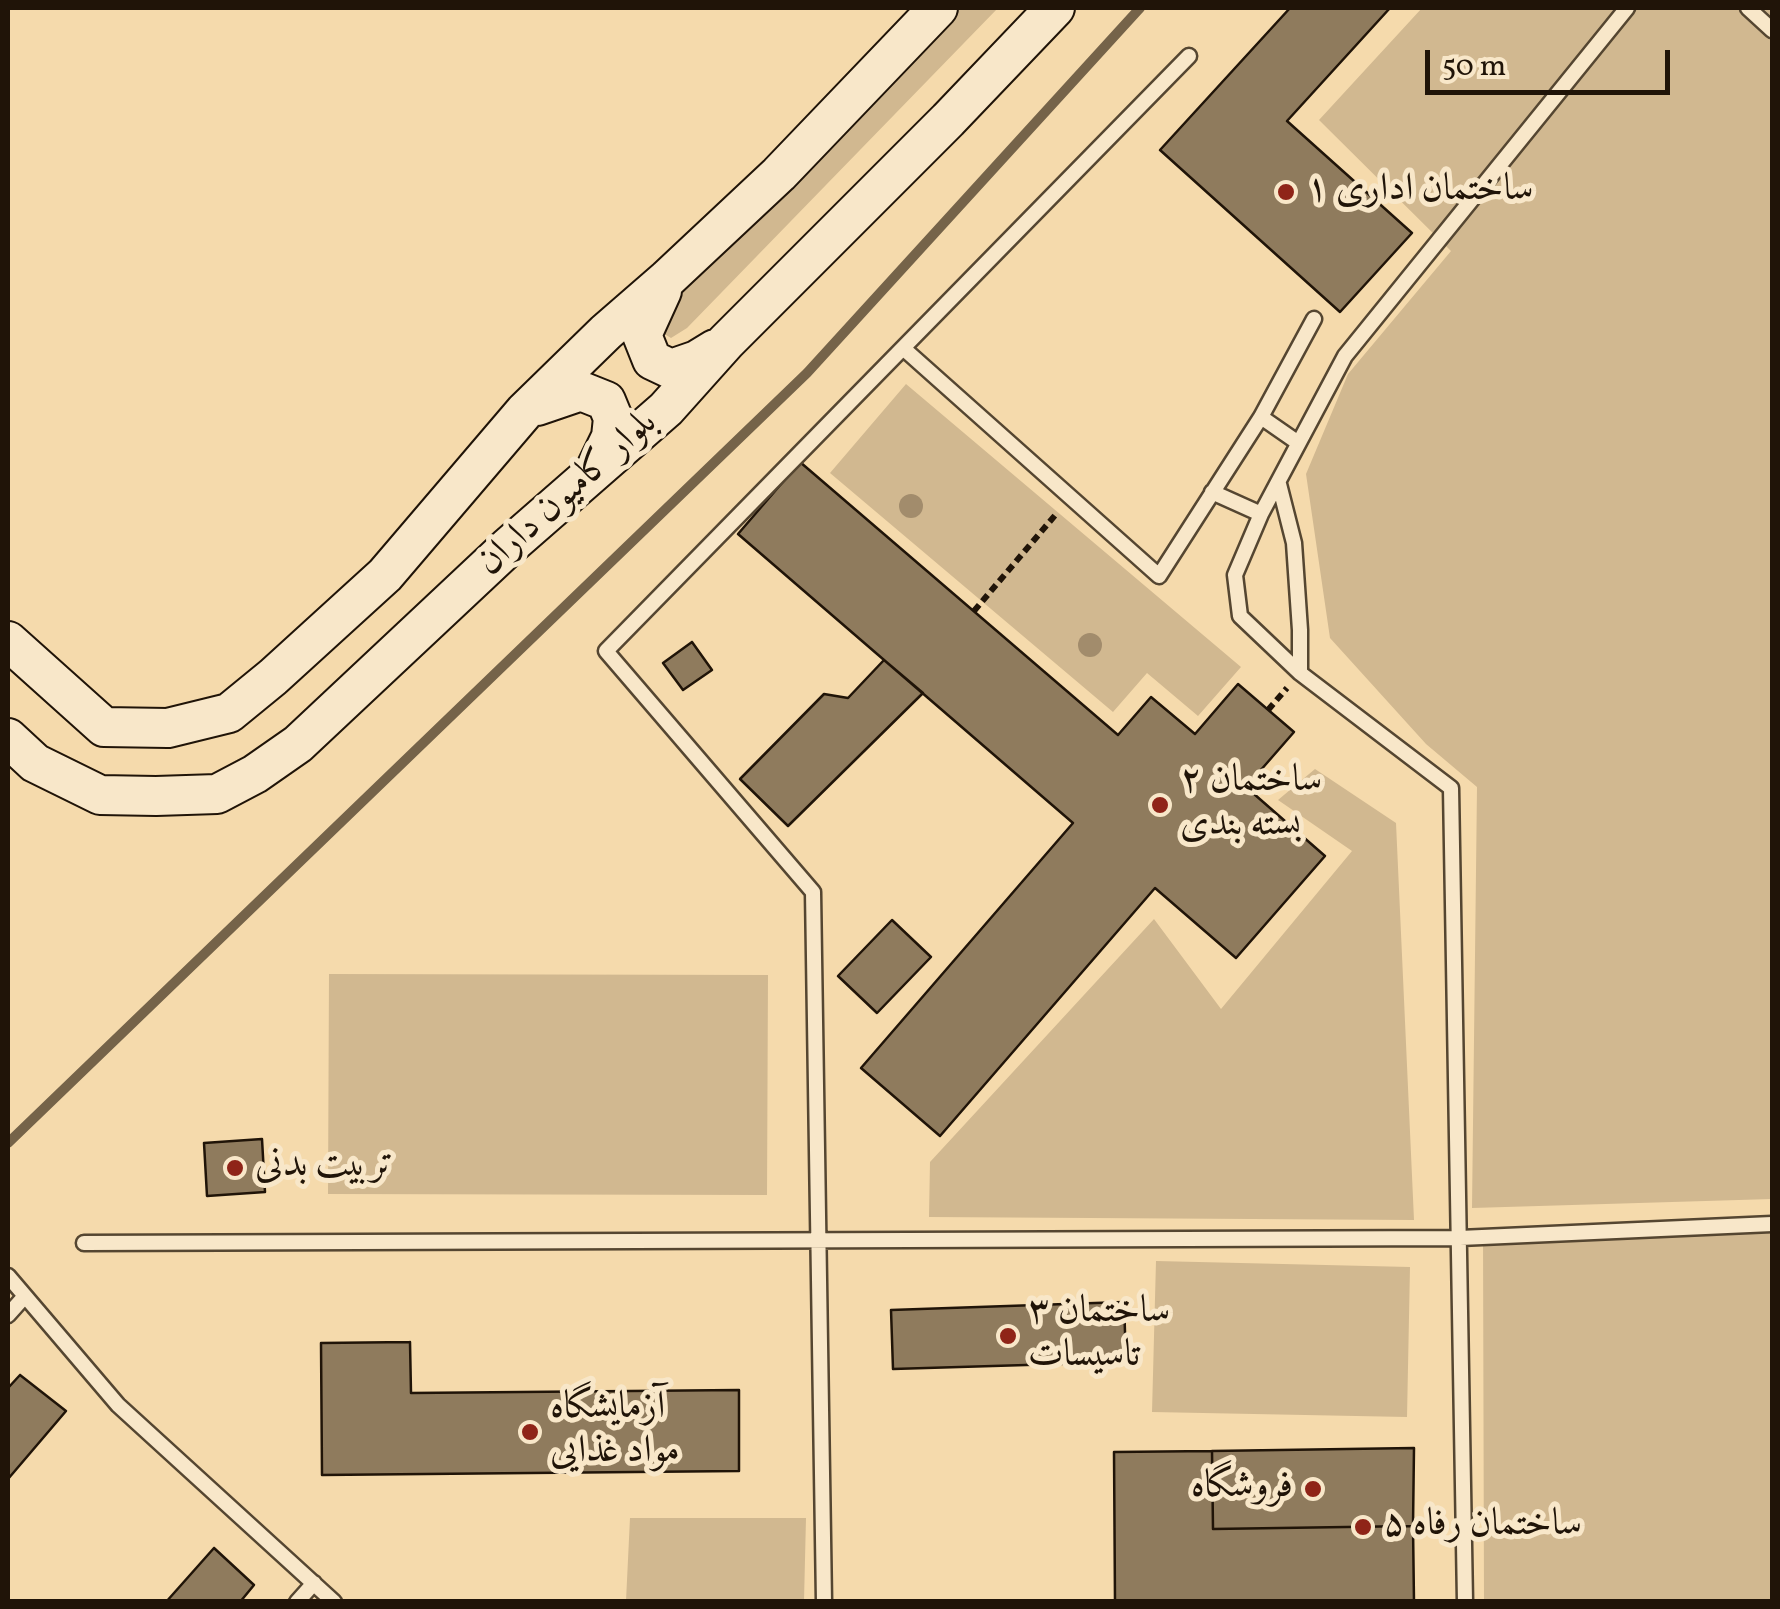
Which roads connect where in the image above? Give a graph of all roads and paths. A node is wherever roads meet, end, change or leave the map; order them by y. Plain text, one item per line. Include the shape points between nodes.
1 (938, 8) edge
2 (1055, 8) edge
3 (1627, 8) edge
4 (1748, 8) edge
5 (1772, 30) edge
6 (1189, 56) dead end
7 (667, 279) junction
8 (1314, 319) dead end
9 (726, 342) junction
10 (903, 348) junction
11 (525, 411) junction
12 (1260, 417) junction
13 (1298, 442) junction
14 (595, 470) junction
15 (1279, 484) junction
16 (1212, 492) junction
17 (1070, 497) junction
18 (1261, 514) junction
19 (974, 611) dead end
20 (8, 642) edge
21 (1300, 674) junction
22 (8, 738) edge
23 (1772, 1224) edge
24 (1460, 1238) junction
25 (820, 1241) junction
26 (84, 1244) dead end
27 (8, 1276) edge
28 (25, 1296) junction
29 (8, 1315) edge
30 (314, 1583) junction
31 (297, 1602) edge
32 (334, 1602) edge
33 (824, 1602) edge
34 (1465, 1602) edge

1 - 7 main road, بلوار کامیون داران
2 - 9 main road, بلوار کامیون داران
3 - 13 lane via 1344,356
4 - 5 lane
6 - 10 lane
7 - 9 main road via 642,335 652,360 671,369
7 - 11 main road, بلوار کامیون داران
8 - 12 lane
9 - 14 main road, بلوار کامیون داران via 666,409
10 - 17 lane
10 - 25 lane via 606,651 813,892
11 - 14 main road via 580,390 606,402 611,437
11 - 20 main road, بلوار کامیون داران via 385,574 229,713 168,728 104,727
12 - 13 lane
12 - 16 lane
13 - 15 lane
14 - 22 main road, بلوار کامیون داران via 298,744 217,794 100,795 35,763
15 - 18 lane
15 - 21 lane via 1294,542
16 - 17 lane via 1159,576
16 - 18 lane
17 - 19 path
18 - 21 lane via 1235,576 1240,616
21 - 24 lane via 1451,788
23 - 24 lane
24 - 25 lane
24 - 34 lane
25 - 26 lane
25 - 33 lane
27 - 28 lane
28 - 29 lane
28 - 30 lane via 118,1404
30 - 31 lane
30 - 32 lane

